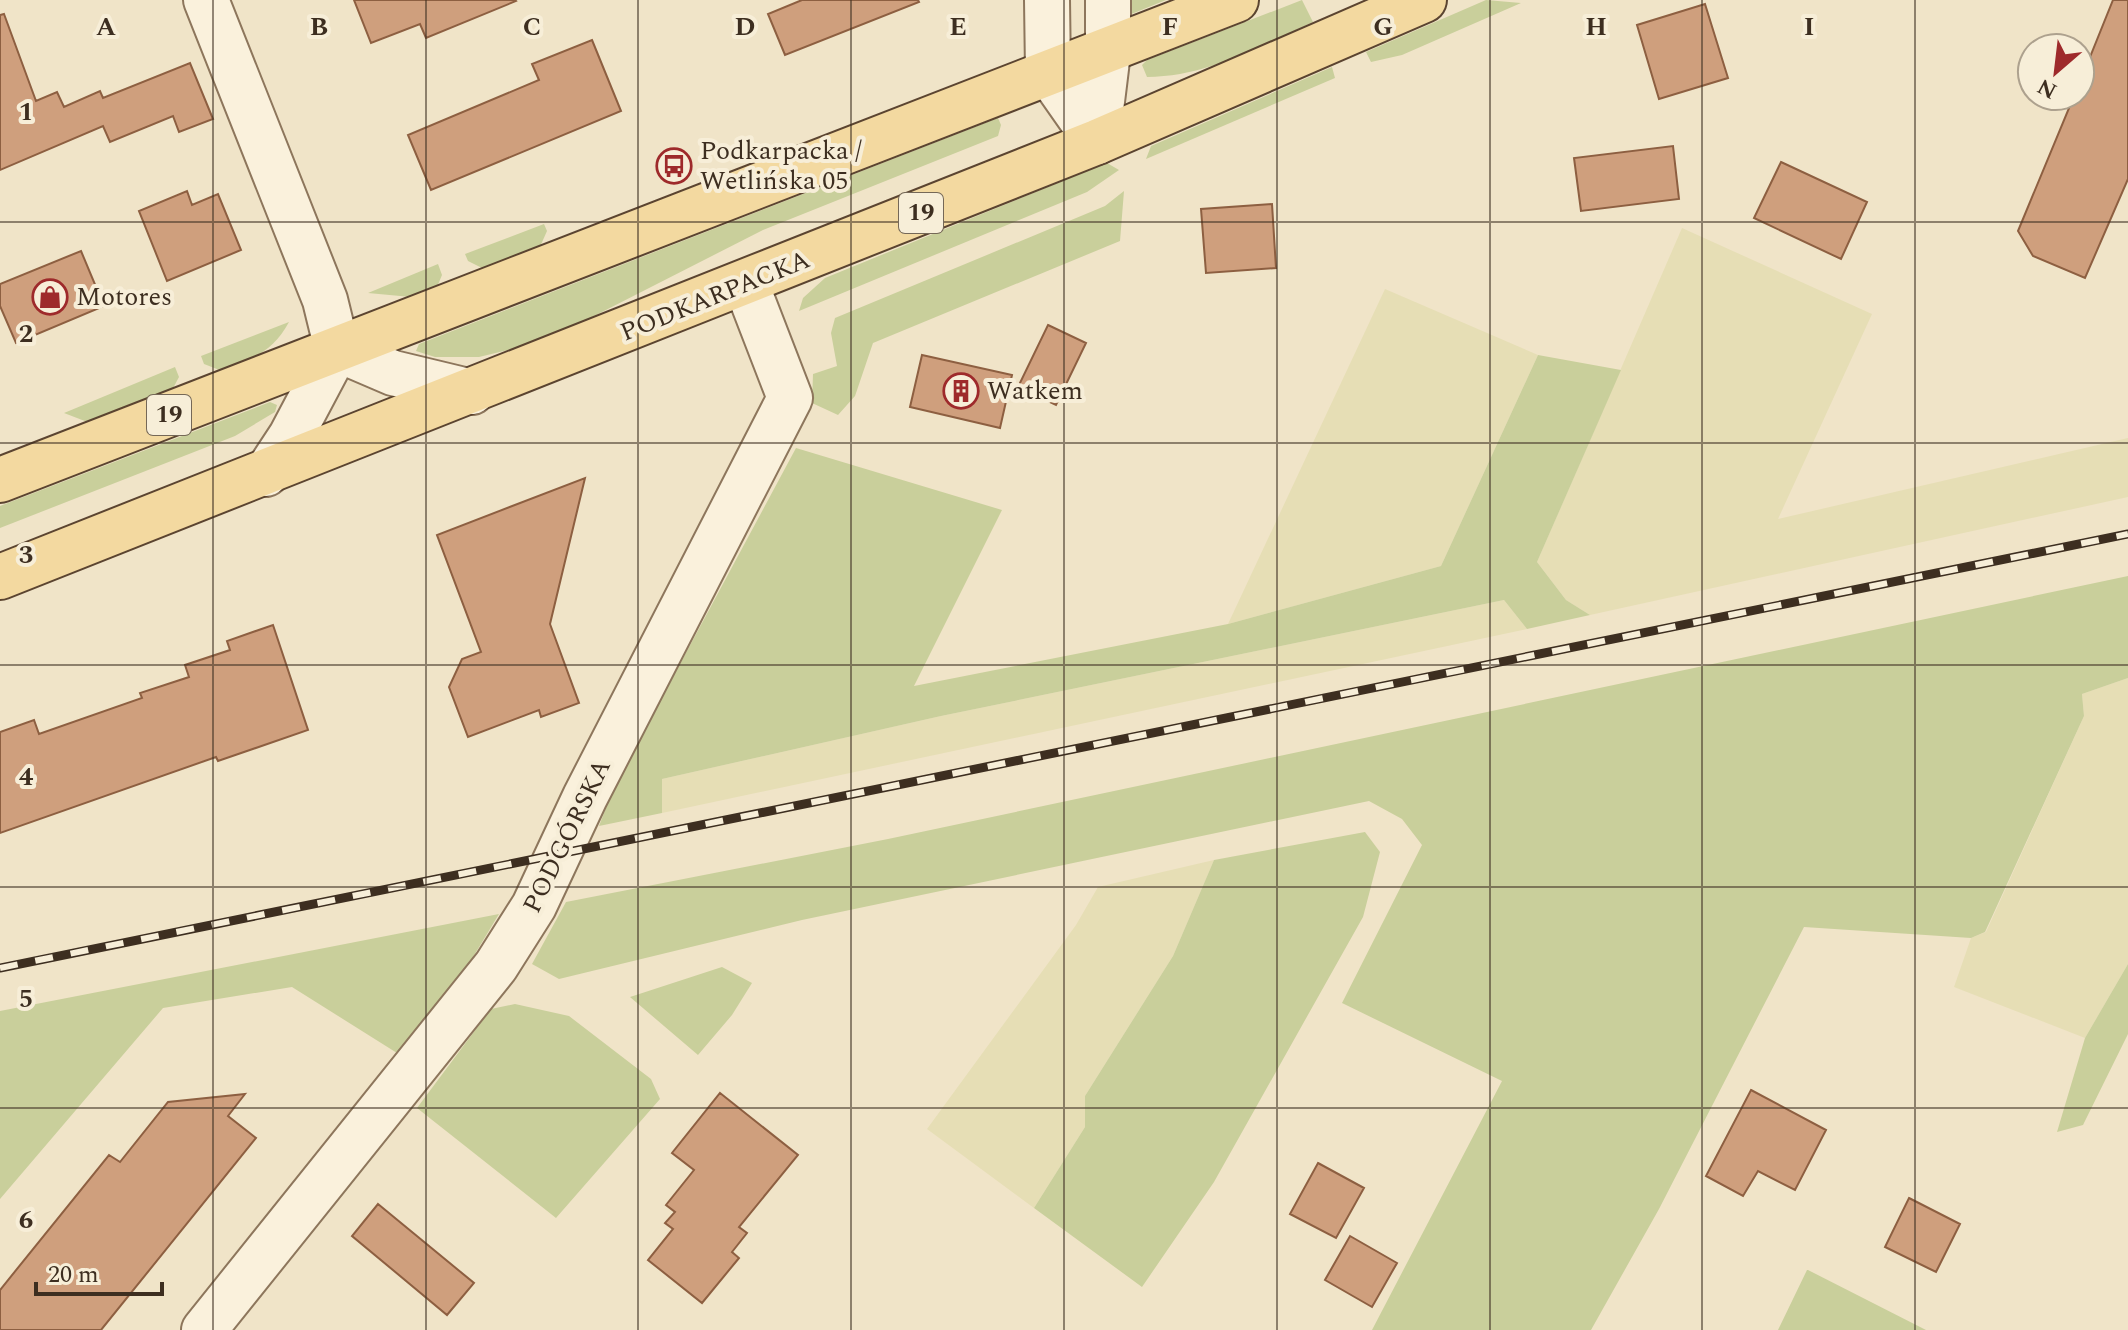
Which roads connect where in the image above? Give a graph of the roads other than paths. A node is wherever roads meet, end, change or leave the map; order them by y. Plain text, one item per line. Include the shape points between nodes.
1 (206, 0) edge
2 (1047, 0) edge
3 (1108, 0) edge
4 (1236, 0) edge
5 (1424, 0) edge
6 (1108, 52) junction
7 (1048, 72) junction
8 (1097, 142) junction
9 (746, 284) junction
10 (337, 349) junction
11 (472, 392) junction
12 (266, 474) junction
13 (0, 480) edge
14 (0, 577) edge
15 (204, 1330) edge

1 - 10 street via 325,300
2 - 7 street
3 - 6 street
4 - 6 main road, 19
5 - 8 main road, PODKARPACKA / 19
6 - 7 main road, 19
6 - 8 street
7 - 8 street
7 - 10 main road, 19
8 - 9 main road, PODKARPACKA / 19
9 - 11 main road, PODKARPACKA / 19
9 - 15 street, PODGÓRSKA via 790,398 534,906 496,966
10 - 11 street via 393,373
10 - 12 street
10 - 13 main road, 19
11 - 12 main road, PODKARPACKA / 19
12 - 14 main road, PODKARPACKA / 19

